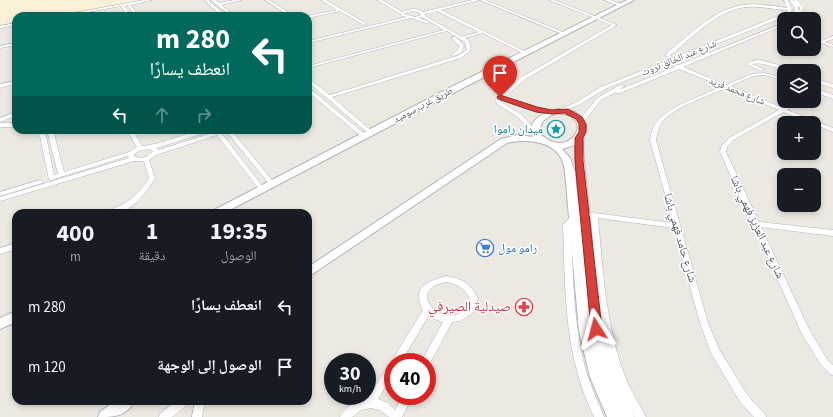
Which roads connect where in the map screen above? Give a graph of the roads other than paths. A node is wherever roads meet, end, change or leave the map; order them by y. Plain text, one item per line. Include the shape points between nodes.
1 (150, 0) edge
2 (206, 0) edge
3 (228, 0) edge
4 (240, 0) edge
5 (267, 0) edge
6 (323, 0) edge
7 (379, 0) edge
8 (388, 0) edge
9 (465, 0) edge
10 (478, 0) edge
11 (482, 0) edge
12 (493, 0) edge
13 (544, 0) edge
14 (551, 0) edge
15 (606, 0) edge
16 (630, 0) edge
17 (782, 0) edge
18 (786, 0) edge
19 (791, 0) edge
20 (795, 0) edge
21 (216, 3) edge
22 (128, 4) junction
23 (122, 5) junction
24 (211, 5) junction
25 (621, 5) junction
26 (787, 9) junction
27 (340, 10) junction
28 (412, 10) junction
29 (418, 10) junction
30 (438, 10) junction
31 (82, 12) edge
32 (127, 12) edge
33 (135, 12) edge
34 (219, 12) edge
35 (228, 12) edge
36 (286, 12) edge
37 (796, 12) edge
38 (799, 12) edge
39 (402, 14) junction
40 (423, 15) junction
41 (312, 16) edge
42 (412, 18) junction
43 (595, 18) junction
44 (777, 22) edge
45 (365, 24) junction
46 (777, 24) edge
47 (12, 25) edge
48 (769, 25) junction
49 (0, 27) edge
50 (777, 27) edge
51 (445, 31) junction
52 (483, 32) junction
53 (566, 32) junction
54 (312, 37) edge
55 (833, 37) edge
56 (462, 38) junction
57 (312, 41) edge
58 (821, 41) edge
59 (824, 42) junction
60 (12, 44) edge
61 (833, 44) edge
62 (0, 46) edge
63 (526, 53) junction
64 (672, 63) junction
65 (773, 65) junction
66 (312, 66) edge
67 (777, 66) edge
68 (762, 72) junction
69 (396, 75) junction
70 (777, 77) edge
71 (821, 82) edge
72 (12, 83) edge
73 (312, 83) edge
74 (0, 86) edge
75 (729, 86) junction
76 (833, 86) edge
77 (312, 93) edge
78 (821, 93) edge
79 (326, 96) junction
80 (500, 97) junction
81 (833, 97) edge
82 (318, 98) junction
83 (777, 105) edge
84 (786, 108) junction
85 (555, 111) junction
86 (12, 115) edge
87 (1, 119) edge
88 (581, 122) junction
89 (0, 125) edge
90 (9, 126) junction
91 (12, 126) edge
92 (833, 126) edge
93 (833, 130) edge
94 (0, 132) edge
95 (42, 134) edge
96 (50, 134) edge
97 (132, 134) edge
98 (198, 134) edge
99 (210, 134) edge
100 (219, 134) edge
101 (231, 134) edge
102 (367, 135) junction
103 (539, 138) junction
104 (579, 138) junction
105 (555, 147) junction
106 (140, 148) junction
107 (154, 150) junction
108 (132, 156) junction
109 (146, 159) junction
110 (56, 178) junction
111 (272, 184) junction
112 (262, 189) junction
113 (0, 194) edge
114 (0, 199) edge
115 (118, 209) edge
116 (224, 209) edge
117 (582, 215) junction
118 (756, 224) junction
119 (677, 226) junction
120 (833, 233) edge
121 (12, 247) edge
122 (573, 247) junction
123 (0, 251) edge
124 (312, 270) edge
125 (427, 311) junction
126 (599, 315) junction
127 (12, 318) edge
128 (448, 319) junction
129 (0, 324) edge
130 (401, 353) edge
131 (431, 353) edge
132 (833, 371) edge
133 (384, 380) edge
134 (376, 393) edge
135 (376, 404) edge
136 (122, 405) edge
137 (179, 405) edge
138 (199, 405) edge
139 (359, 405) edge
140 (403, 405) edge
141 (105, 417) edge
142 (164, 417) edge
143 (197, 417) edge
144 (345, 417) edge
145 (396, 417) edge
146 (599, 417) edge
147 (614, 417) edge
148 (628, 417) edge
149 (641, 417) edge
150 (761, 417) edge

1 - 22 street
2 - 24 street
3 - 21 street
4 - 21 street
5 - 36 street
6 - 27 street
7 - 39 street
8 - 28 street
9 - 29 street
10 - 30 street
11 - 53 street
12 - 53 street
13 - 43 street
14 - 43 street
15 - 25 street
16 - 25 street, طريق غرب سوميد
17 - 26 street
18 - 48 street, شارع عبد الخالق ثروت via 790,10
19 - 37 street, شارع عبد الخالق ثروت
20 - 38 street via 802,8
21 - 24 street
21 - 35 street
22 - 23 street
22 - 33 street
23 - 31 street
23 - 32 street
24 - 34 street
25 - 43 street, طريق غرب سوميد
26 - 48 street
26 - 64 street via 754,6 730,9 671,52 668,55
27 - 41 street
27 - 45 street
28 - 29 street
28 - 39 street
29 - 40 street
30 - 40 street
30 - 52 street
39 - 42 street
39 - 45 street
40 - 42 street
40 - 51 street
42 - 51 street via 423,20
42 - 57 street
43 - 53 street, طريق غرب سوميد
43 - 80 street via 614,25 522,79
44 - 48 street, شارع عبد الخالق ثروت
45 - 54 street
46 - 48 street
47 - 49 street
48 - 50 street
48 - 64 street, شارع عبد الخالق ثروت
48 - 64 street
51 - 56 street
51 - 66 street
51 - 69 street via 460,42 459,52
52 - 56 street
52 - 63 street
53 - 63 street, طريق غرب سوميد
55 - 59 street
56 - 69 street via 469,46 465,54
58 - 59 street
59 - 61 street
60 - 62 street
63 - 102 street, طريق غرب سوميد
64 - 75 street, شارع محمد فريد
64 - 85 street, شارع عبد الخالق ثروت via 645,70 603,88 577,104
64 - 88 street, شارع عبد الخالق ثروت via 610,91 599,99
65 - 67 street
65 - 68 street, شارع حامد فهمي باشا
65 - 68 street via 758,61 748,64
68 - 70 street
68 - 75 street, شارع حامد فهمي باشا
69 - 79 street
71 - 76 street
72 - 74 street
73 - 79 street
75 - 83 street, شارع محمد فريد
75 - 119 street, شارع حامد فهمي باشا via 669,113 655,128 654,147
77 - 82 street
78 - 81 street
79 - 82 street
79 - 102 street
80 - 85 street via 521,106
80 - 103 street via 498,102 520,116
82 - 102 street
84 - 92 street, شارع محمد فريد
84 - 93 street, شارع محمد فريد
84 - 118 street, شارع عبد العزيز فهمي باشا via 731,139 724,147 725,158
85 - 88 street via 573,113
85 - 103 street via 537,121 535,125
86 - 87 street
88 - 104 street via 582,132
89 - 90 street
90 - 91 street
90 - 94 street
95 - 110 street
96 - 110 street
97 - 106 street
98 - 107 street
99 - 107 street
100 - 112 street
101 - 111 street
102 - 111 street, طريق غرب سوميد
103 - 105 street
103 - 124 street via 504,140
104 - 105 street via 573,144
104 - 117 street
105 - 117 street via 566,158
106 - 107 street
106 - 108 street
107 - 109 street
108 - 109 street
108 - 110 street
109 - 115 street via 152,178 147,189 133,201
110 - 113 street
110 - 114 street
111 - 112 street, طريق غرب سوميد
112 - 116 street, طريق غرب سوميد
117 - 119 street
117 - 122 street
117 - 126 street
118 - 120 street
118 - 132 street, شارع عبد العزيز فهمي باشا via 805,331 824,362
119 - 150 street, شارع حامد فهمي باشا via 704,323 716,353 744,399
121 - 123 street
122 - 146 street via 571,312 576,351
122 - 147 street via 585,331 597,377
125 - 128 street
125 - 128 street via 422,299 426,287 439,280 454,280 472,292 473,305 464,316
125 - 130 street
126 - 148 street via 599,344 611,381
126 - 149 street via 621,379
127 - 129 street
128 - 131 street
133 - 134 street
135 - 145 street via 386,406
136 - 141 street
137 - 142 street
138 - 143 street
139 - 144 street
140 - 145 street

